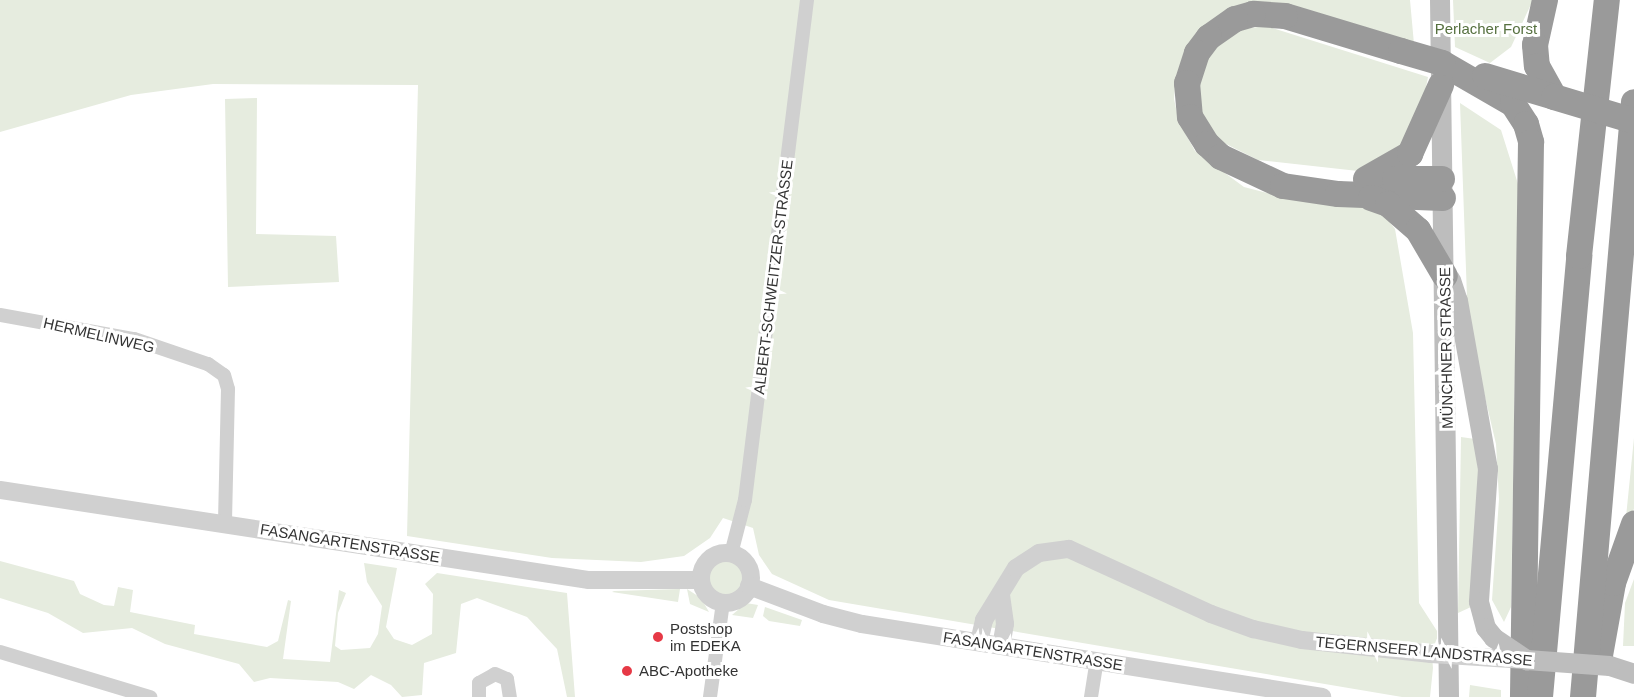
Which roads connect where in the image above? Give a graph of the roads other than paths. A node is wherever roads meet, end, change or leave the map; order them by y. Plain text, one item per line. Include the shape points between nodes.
1 (807, 0) edge
2 (1440, 0) edge
3 (1545, 0) edge
4 (1607, 0) edge
5 (1535, 45) junction
6 (1441, 74) junction
7 (1480, 79) junction
8 (1554, 97) junction
9 (1634, 102) edge
10 (1634, 121) edge
11 (1364, 186) junction
12 (1442, 188) junction
13 (1444, 271) junction
14 (0, 315) edge
15 (0, 490) edge
16 (225, 523) junction
17 (1634, 524) edge
18 (731, 554) junction
19 (701, 580) junction
20 (749, 585) junction
21 (1001, 595) junction
22 (723, 602) junction
23 (979, 642) junction
24 (1001, 646) junction
25 (0, 652) edge
26 (1527, 660) junction
27 (1097, 661) junction
28 (1629, 669) edge
29 (150, 697) edge
30 (479, 697) edge
31 (510, 697) edge
32 (710, 697) edge
33 (1091, 697) edge
34 (1322, 697) edge
35 (1449, 697) edge
36 (1523, 697) edge
37 (1540, 697) edge
38 (1583, 697) edge
39 (1593, 697) edge

1 - 18 street, ALBERT-SCHWEITZER-STRASSE via 748,477
2 - 6 main road, MÜNCHNER STRASSE
3 - 5 highway
4 - 37 highway via 1579,256
5 - 7 highway via 1525,61
5 - 8 highway via 1537,66
6 - 7 highway
6 - 11 highway via 1410,154
6 - 11 highway, bridge via 1401,51 1285,16 1253,14 1221,27 1197,53 1187,83 1187,101 1190,117 1207,144 1236,165
6 - 12 main road, MÜNCHNER STRASSE
7 - 8 highway
7 - 36 highway via 1514,104 1526,124 1533,160
8 - 10 highway, bridge
9 - 38 highway
11 - 12 highway
11 - 13 highway via 1407,218
12 - 13 main road, MÜNCHNER STRASSE
13 - 26 main road, bridge via 1458,301 1488,469 1479,602 1486,628 1494,638
13 - 35 main road, MÜNCHNER STRASSE
14 - 16 street, HERMELINWEG via 134,339 208,364 224,375 228,389
15 - 16 street, FASANGARTENSTRASSE
16 - 19 street, FASANGARTENSTRASSE via 589,580
17 - 39 highway via 1613,583
18 - 19 street via 709,559
18 - 20 street via 748,567
19 - 22 street via 707,594
20 - 22 street via 739,598
20 - 23 street, FASANGARTENSTRASSE via 842,619
21 - 23 street, TEGERNSEER LANDSTRASSE via 984,620
21 - 24 street via 1005,624
21 - 26 street, TEGERNSEER LANDSTRASSE, bridge via 1026,559 1051,549 1068,549 1253,629 1302,640
22 - 32 street
23 - 24 street, FASANGARTENSTRASSE
24 - 27 street, FASANGARTENSTRASSE
25 - 29 street
26 - 28 main road, TEGERNSEER LANDSTRASSE, bridge
27 - 33 street
27 - 34 street, FASANGARTENSTRASSE
30 - 31 street via 479,683 495,674 507,679

